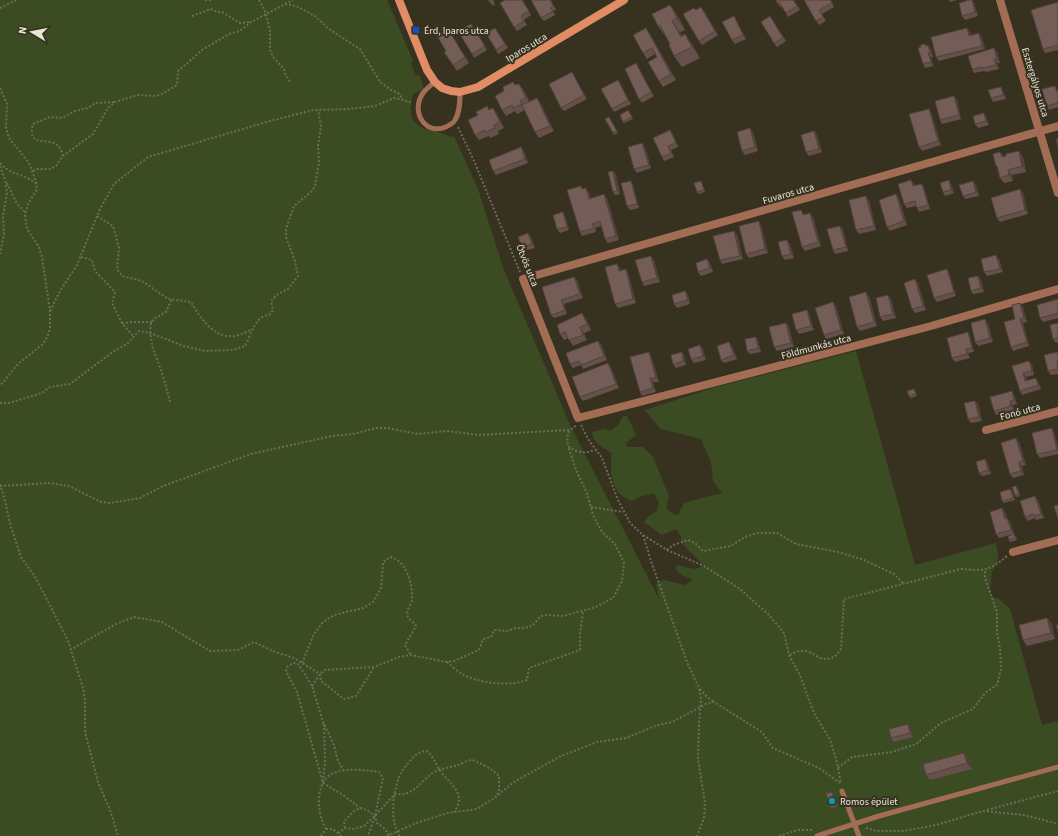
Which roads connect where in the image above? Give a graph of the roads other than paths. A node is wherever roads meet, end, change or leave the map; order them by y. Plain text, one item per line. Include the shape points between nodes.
1 (398, 0) edge
2 (624, 0) edge
3 (1000, 0) edge
4 (435, 82) junction
5 (460, 92) junction
6 (1058, 126) edge
7 (1040, 131) junction
8 (1058, 193) edge
9 (523, 279) joint
10 (1058, 289) edge
11 (1058, 411) edge
12 (578, 418) joint
13 (986, 430) dead end
14 (1058, 540) edge
15 (1013, 552) road end
16 (1058, 766) edge
17 (842, 791) road end
18 (855, 825) junction
19 (818, 836) edge
20 (859, 836) edge

1 - 4 street via 427,70
2 - 5 street, Iparos utca via 478,87
3 - 7 street, Esztergályos utca
4 - 5 street via 442,88
4 - 5 lane via 423,92 418,110 426,126 446,127 455,121 460,104
6 - 7 street, Fuvaros utca
7 - 8 street, Esztergályos utca
7 - 9 street, Fuvaros utca
9 - 12 street, Ötvös utca
10 - 12 street, Földmunkás utca via 932,326
11 - 13 street, Fonó utca
14 - 15 street
16 - 18 lane
17 - 18 lane
18 - 19 lane
18 - 20 lane

